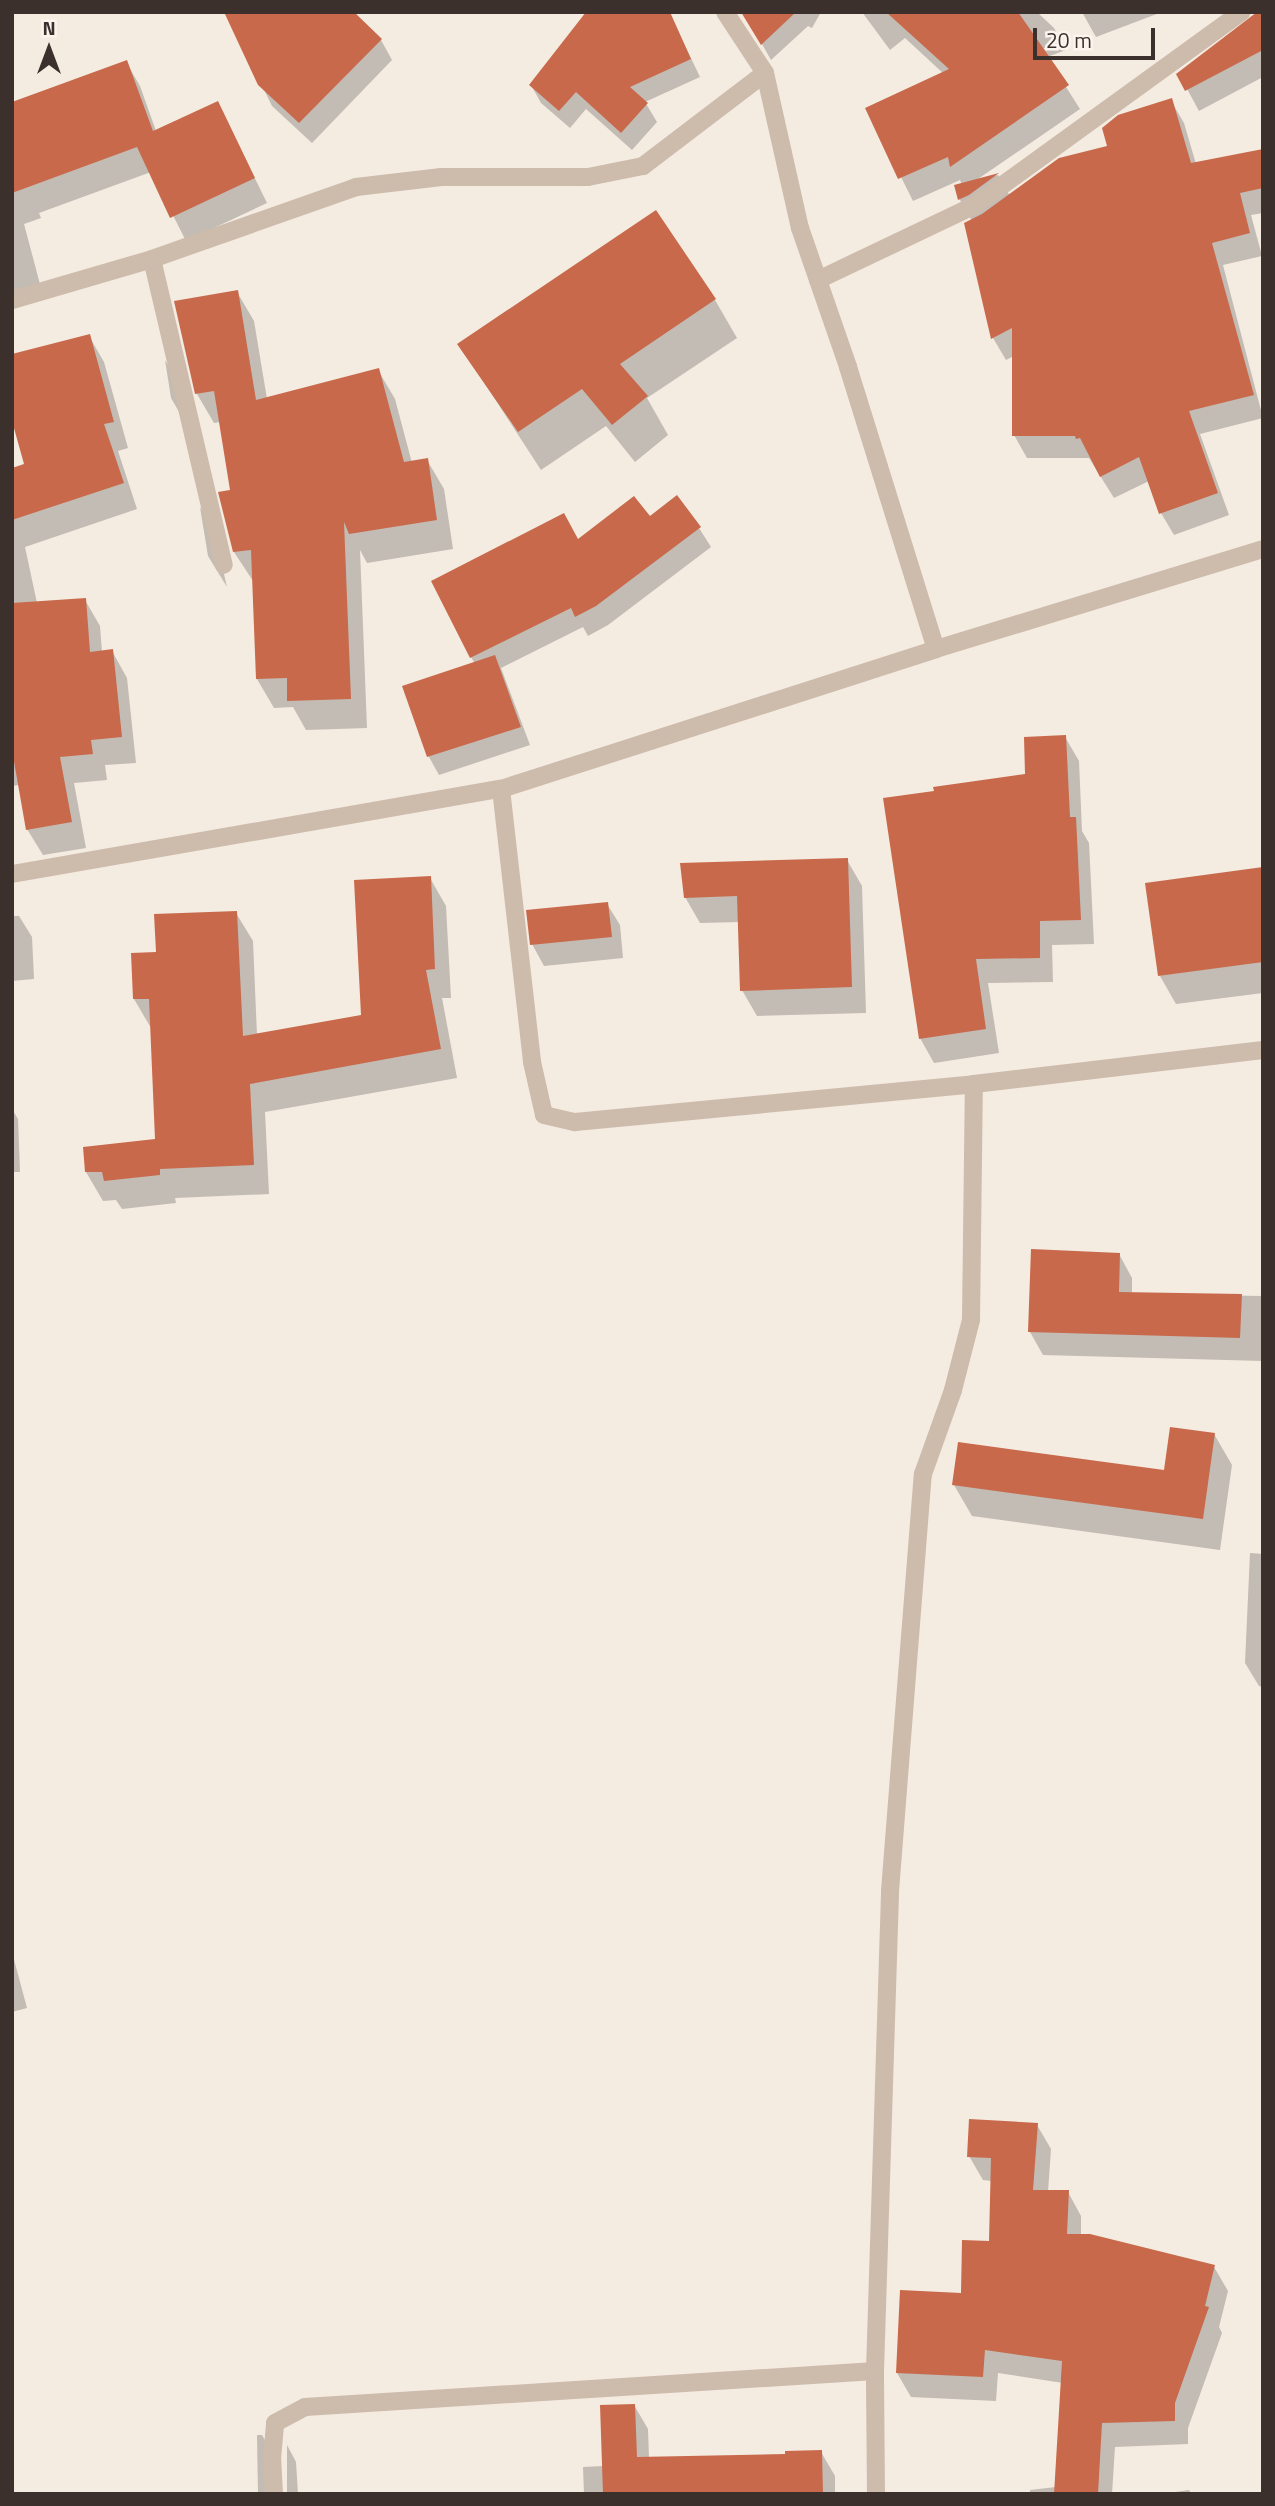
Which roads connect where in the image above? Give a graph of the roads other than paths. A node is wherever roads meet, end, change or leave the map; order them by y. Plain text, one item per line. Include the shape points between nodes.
1 (725, 12) edge
2 (1242, 12) edge
3 (765, 73) junction
4 (152, 259) junction
5 (818, 280) junction
6 (12, 300) edge
7 (1263, 549) edge
8 (224, 565) dead end
9 (936, 649) junction
10 (501, 789) junction
11 (12, 874) edge
12 (1263, 1050) edge
13 (974, 1084) junction
14 (875, 2371) junction
15 (274, 2494) edge
16 (876, 2494) edge

1 - 3 street
2 - 5 street via 975,205
3 - 4 street via 643,166 588,177 441,177 356,187
3 - 5 street via 800,229
4 - 6 street
4 - 8 street
5 - 9 street
7 - 9 street
9 - 10 street
10 - 11 street
10 - 13 street via 532,1062 544,1115 575,1122
12 - 13 street
13 - 14 street via 971,1320 953,1390 923,1474 890,1891
14 - 15 street via 305,2407 275,2423
14 - 16 street

